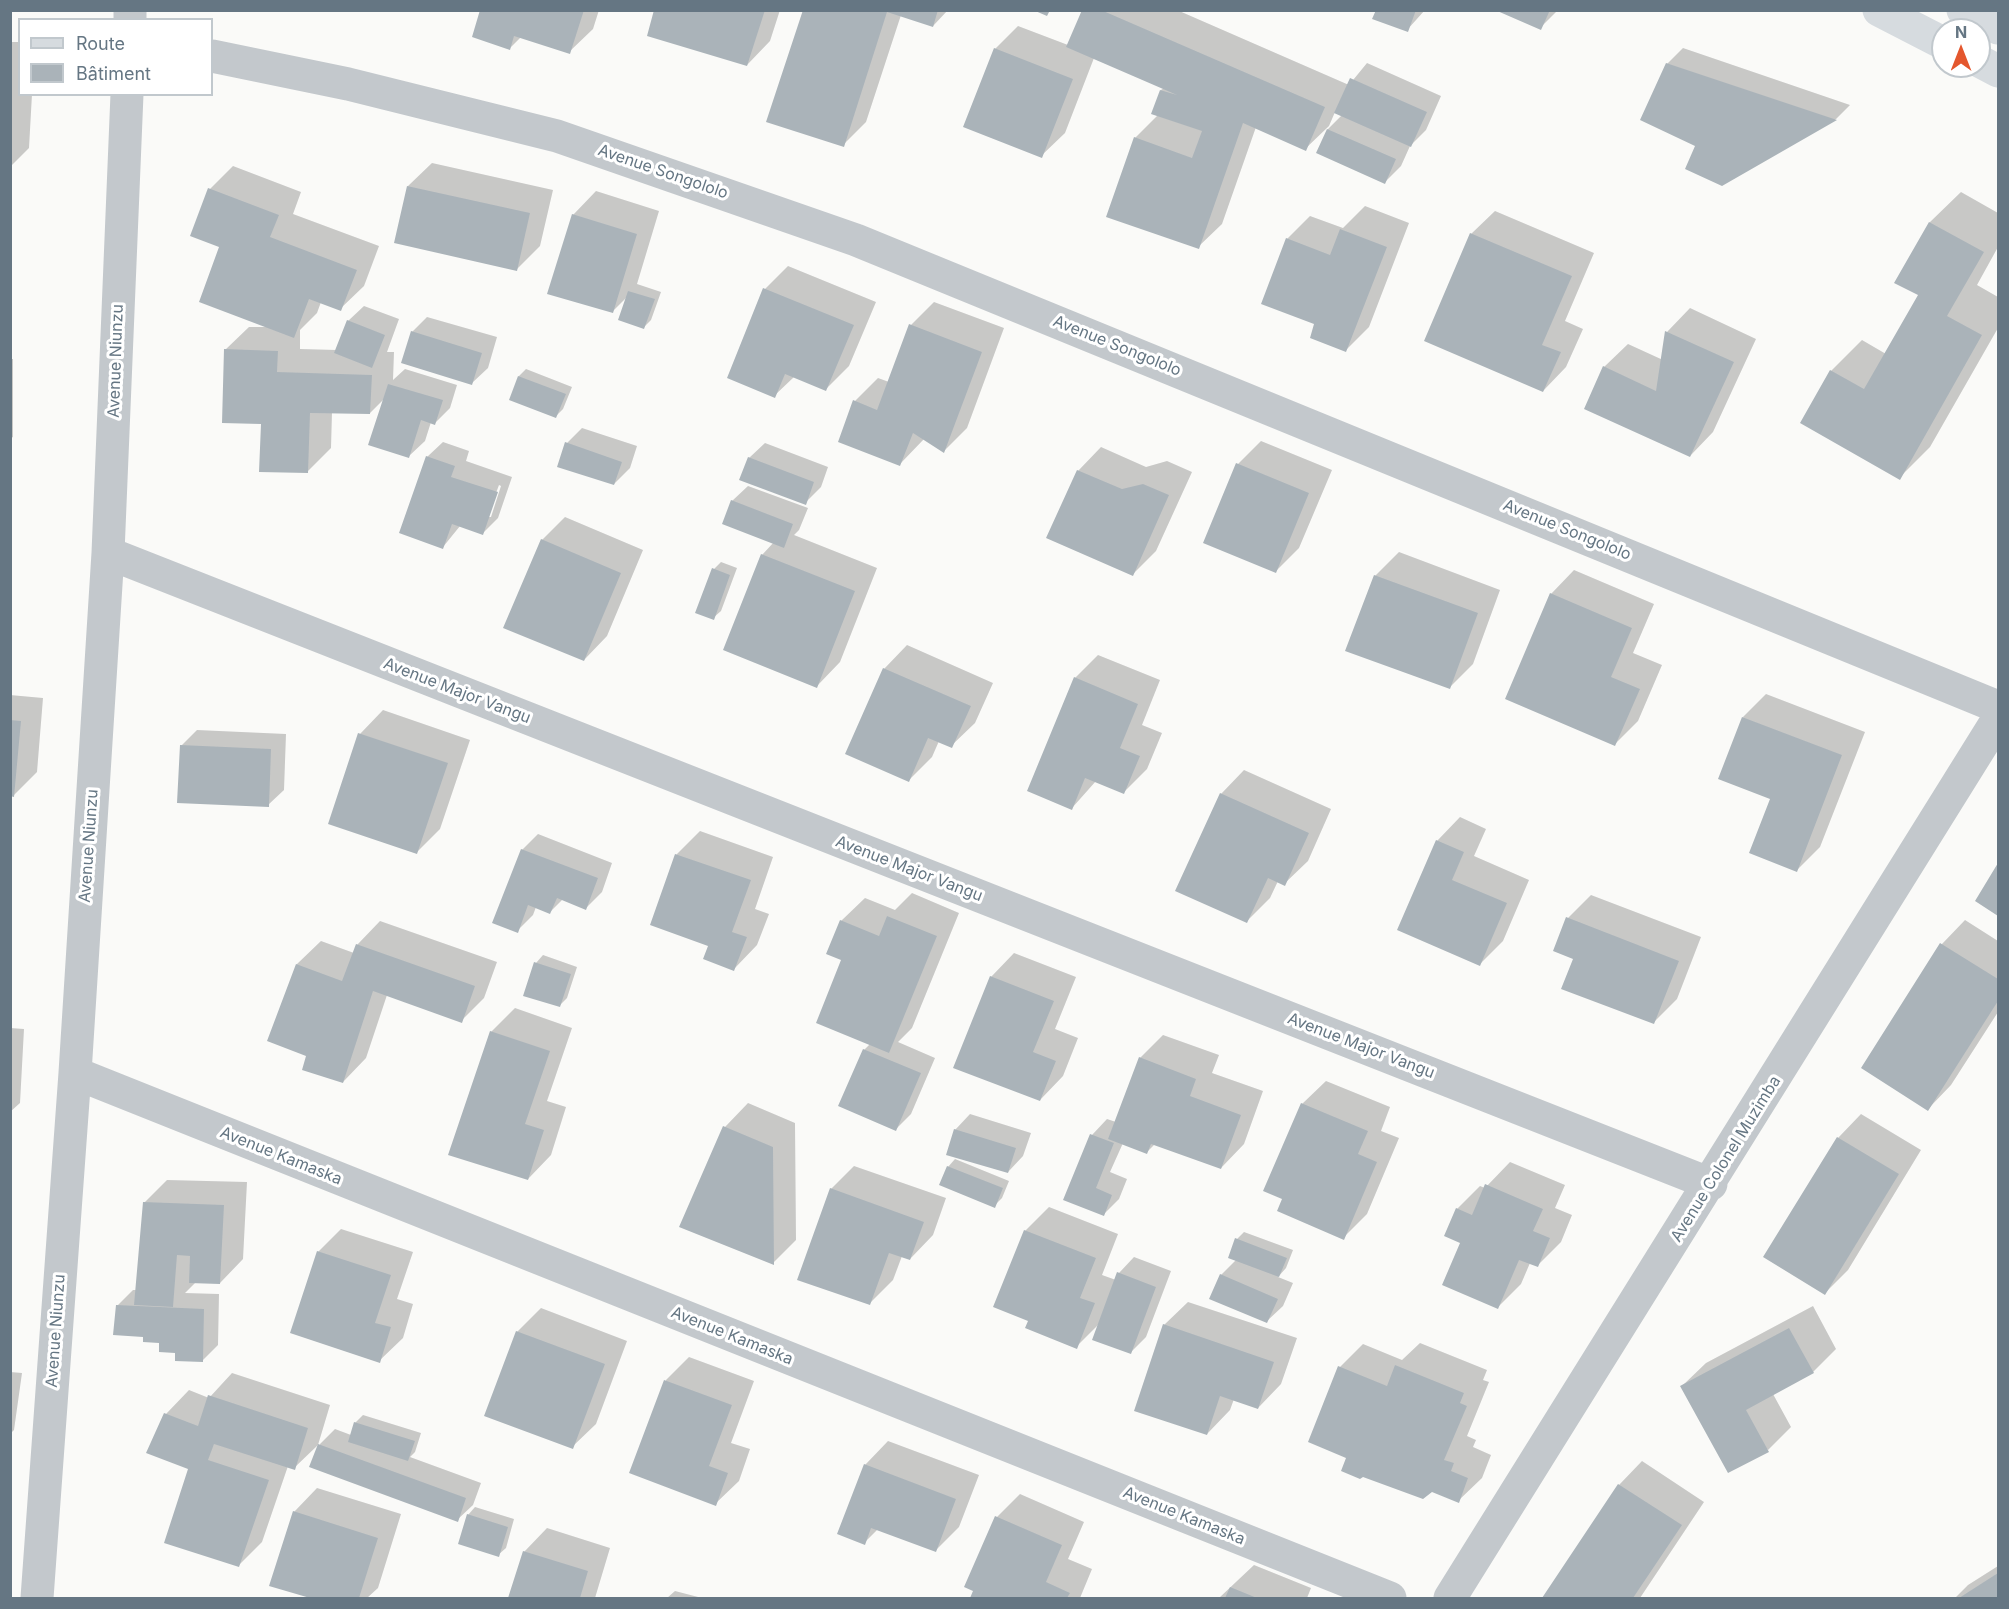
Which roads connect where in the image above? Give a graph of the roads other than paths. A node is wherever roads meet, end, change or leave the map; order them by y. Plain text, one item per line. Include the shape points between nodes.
1 (1879, 10) edge
2 (1963, 10) edge
3 (1998, 28) edge
4 (1931, 37) edge
5 (213, 56) edge
6 (126, 96) edge
7 (108, 553) junction
8 (1998, 706) edge
9 (1998, 719) edge
10 (75, 1073) junction
11 (1711, 1184) junction
12 (29, 1595) edge
13 (1390, 1599) edge
14 (1450, 1599) edge

1 - 4 main road
2 - 3 main road
5 - 8 street, Avenue Songololo via 348,84 557,136 856,240
6 - 7 street, Avenue Niunzu
7 - 10 street, Avenue Niunzu
7 - 11 street, Avenue Major Vangu
9 - 11 street, Avenue Colonel Muzimba
10 - 12 street, Avenue Niunzu
10 - 13 street, Avenue Kamaska
11 - 14 street, Avenue Colonel Muzimba

